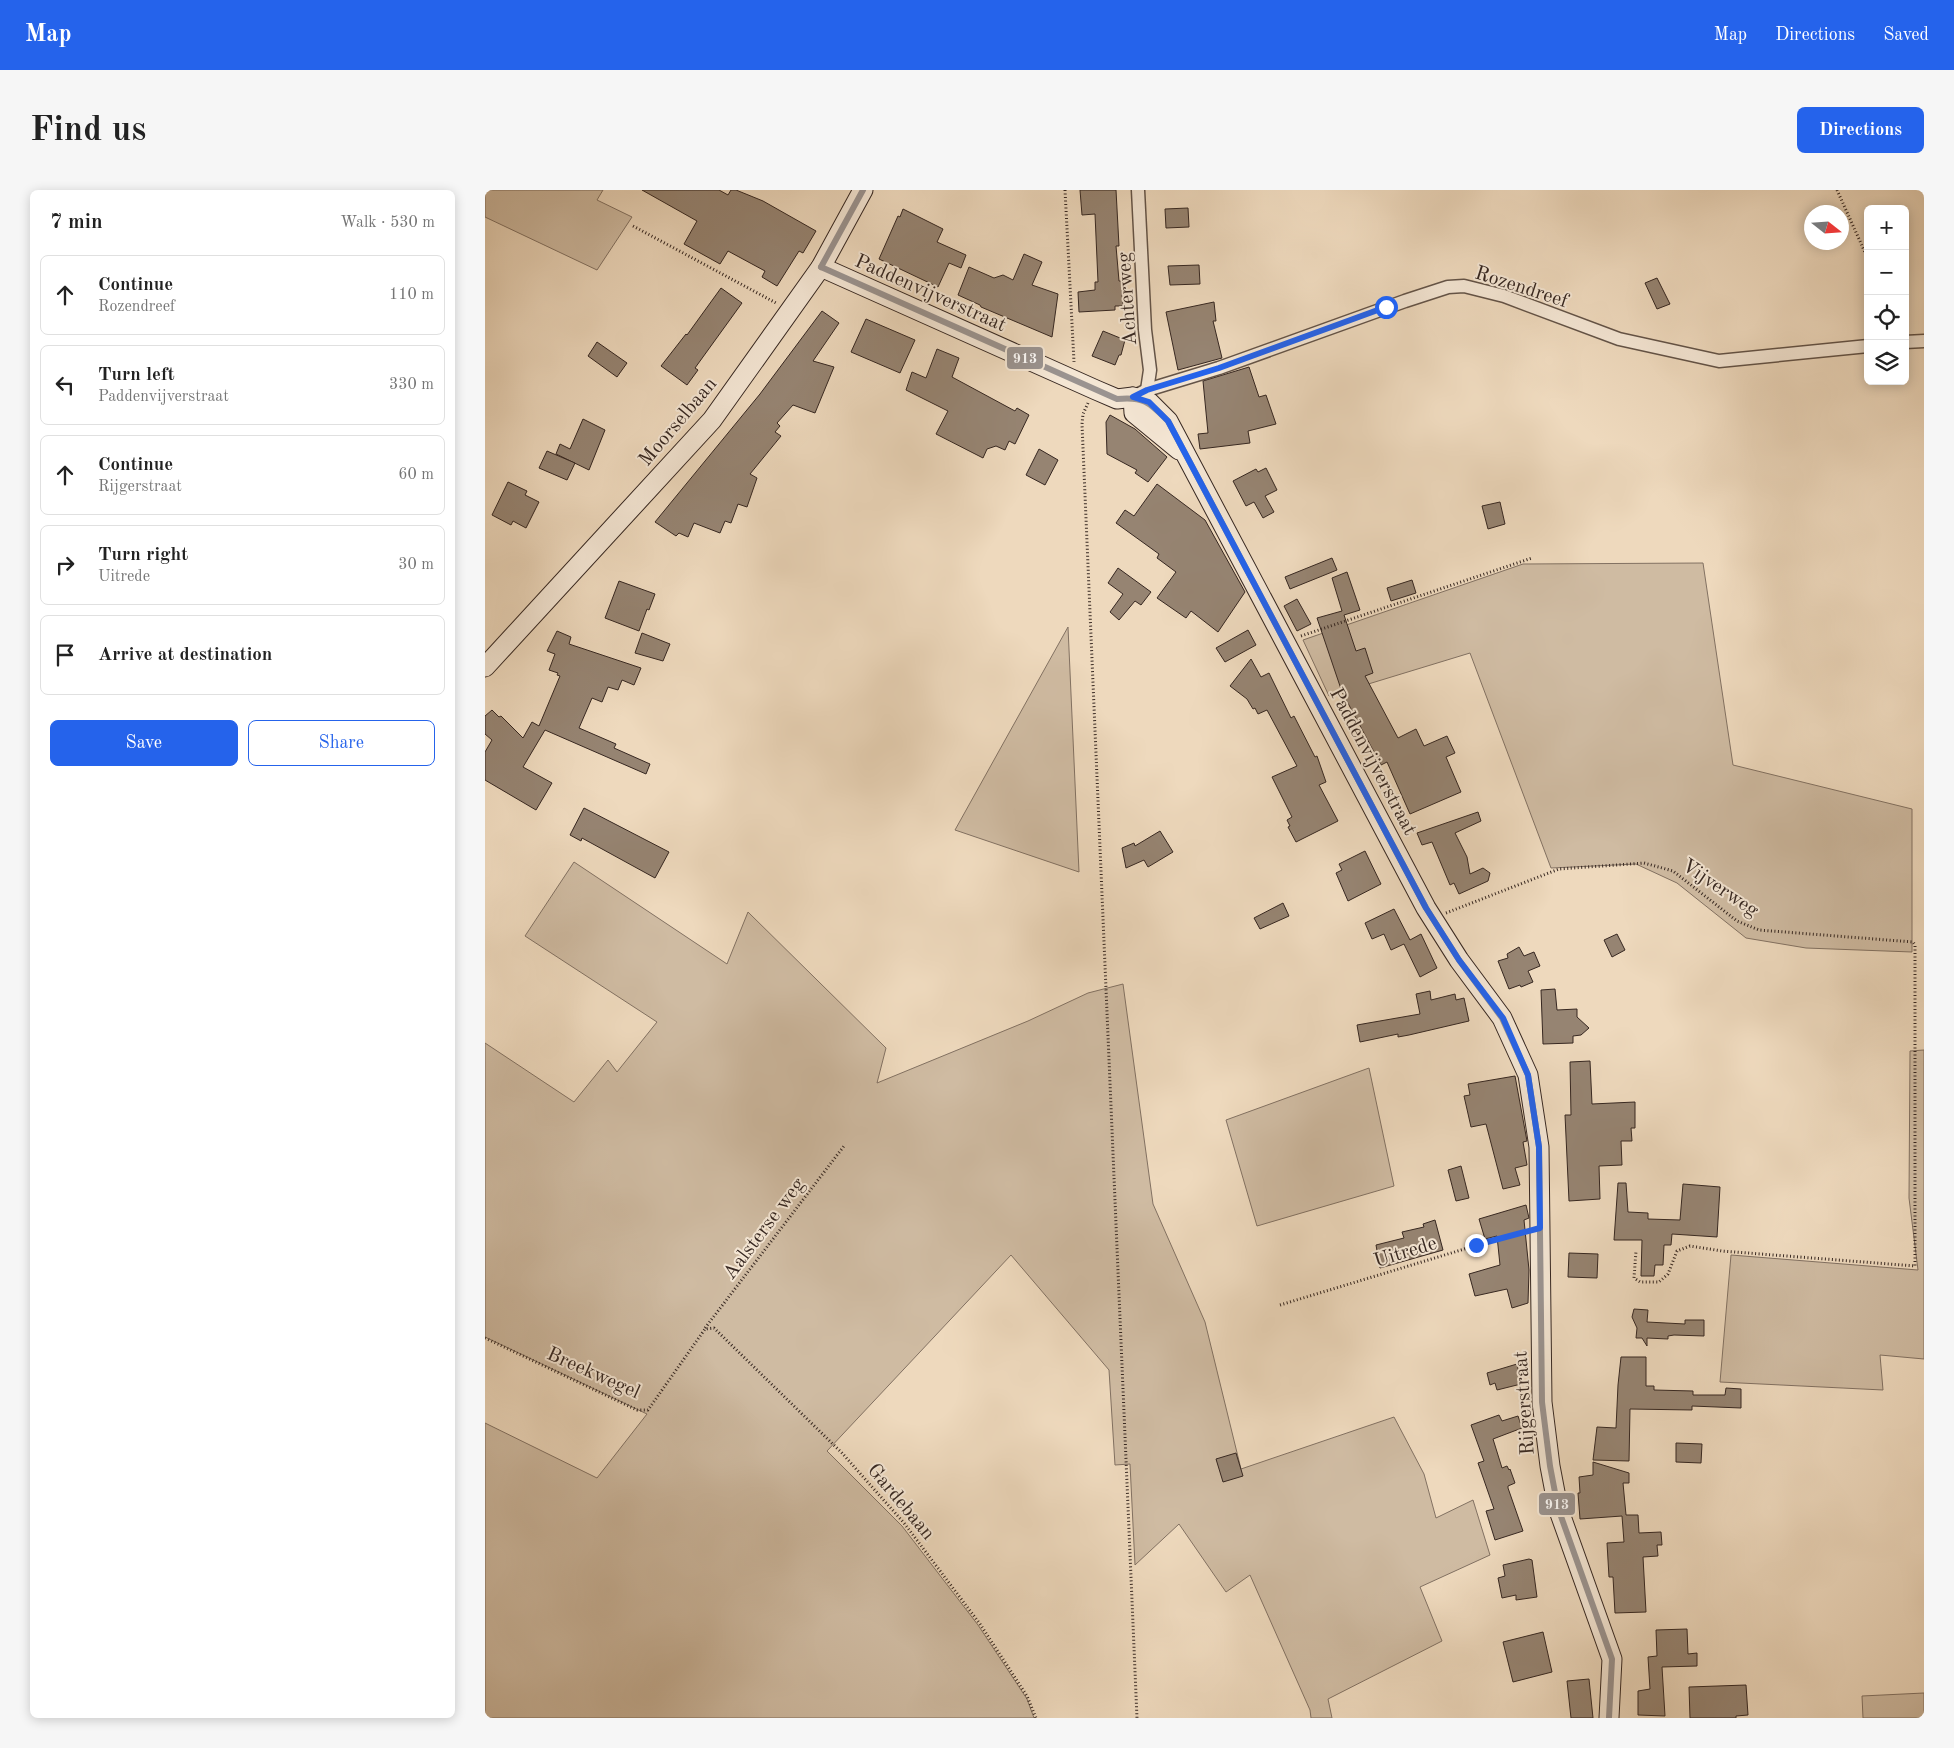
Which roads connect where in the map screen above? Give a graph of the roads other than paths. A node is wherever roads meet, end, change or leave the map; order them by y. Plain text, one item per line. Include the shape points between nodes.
1 (863, 190) edge
2 (1138, 190) edge
3 (821, 267) junction
4 (1924, 340) edge
5 (1909, 342) edge
6 (1864, 346) edge
7 (1140, 394) junction
8 (490, 662) edge
9 (1528, 1075) joint
10 (1609, 1718) edge

1 - 3 street, Moorselbaan
2 - 7 street, Achterweg via 1150,370
3 - 7 street, Paddenvijverstraat via 1117,399
3 - 8 street, Moorselbaan via 712,420
4 - 5 street
6 - 7 street, Rozendreef via 1719,361 1619,339 1504,296 1465,286 1448,287
7 - 9 street, Paddenvijverstraat via 1134,413 1191,461 1432,919 1503,1018
9 - 10 street, Rijgerstraat via 1539,1147 1542,1402 1550,1466 1558,1508 1612,1659

